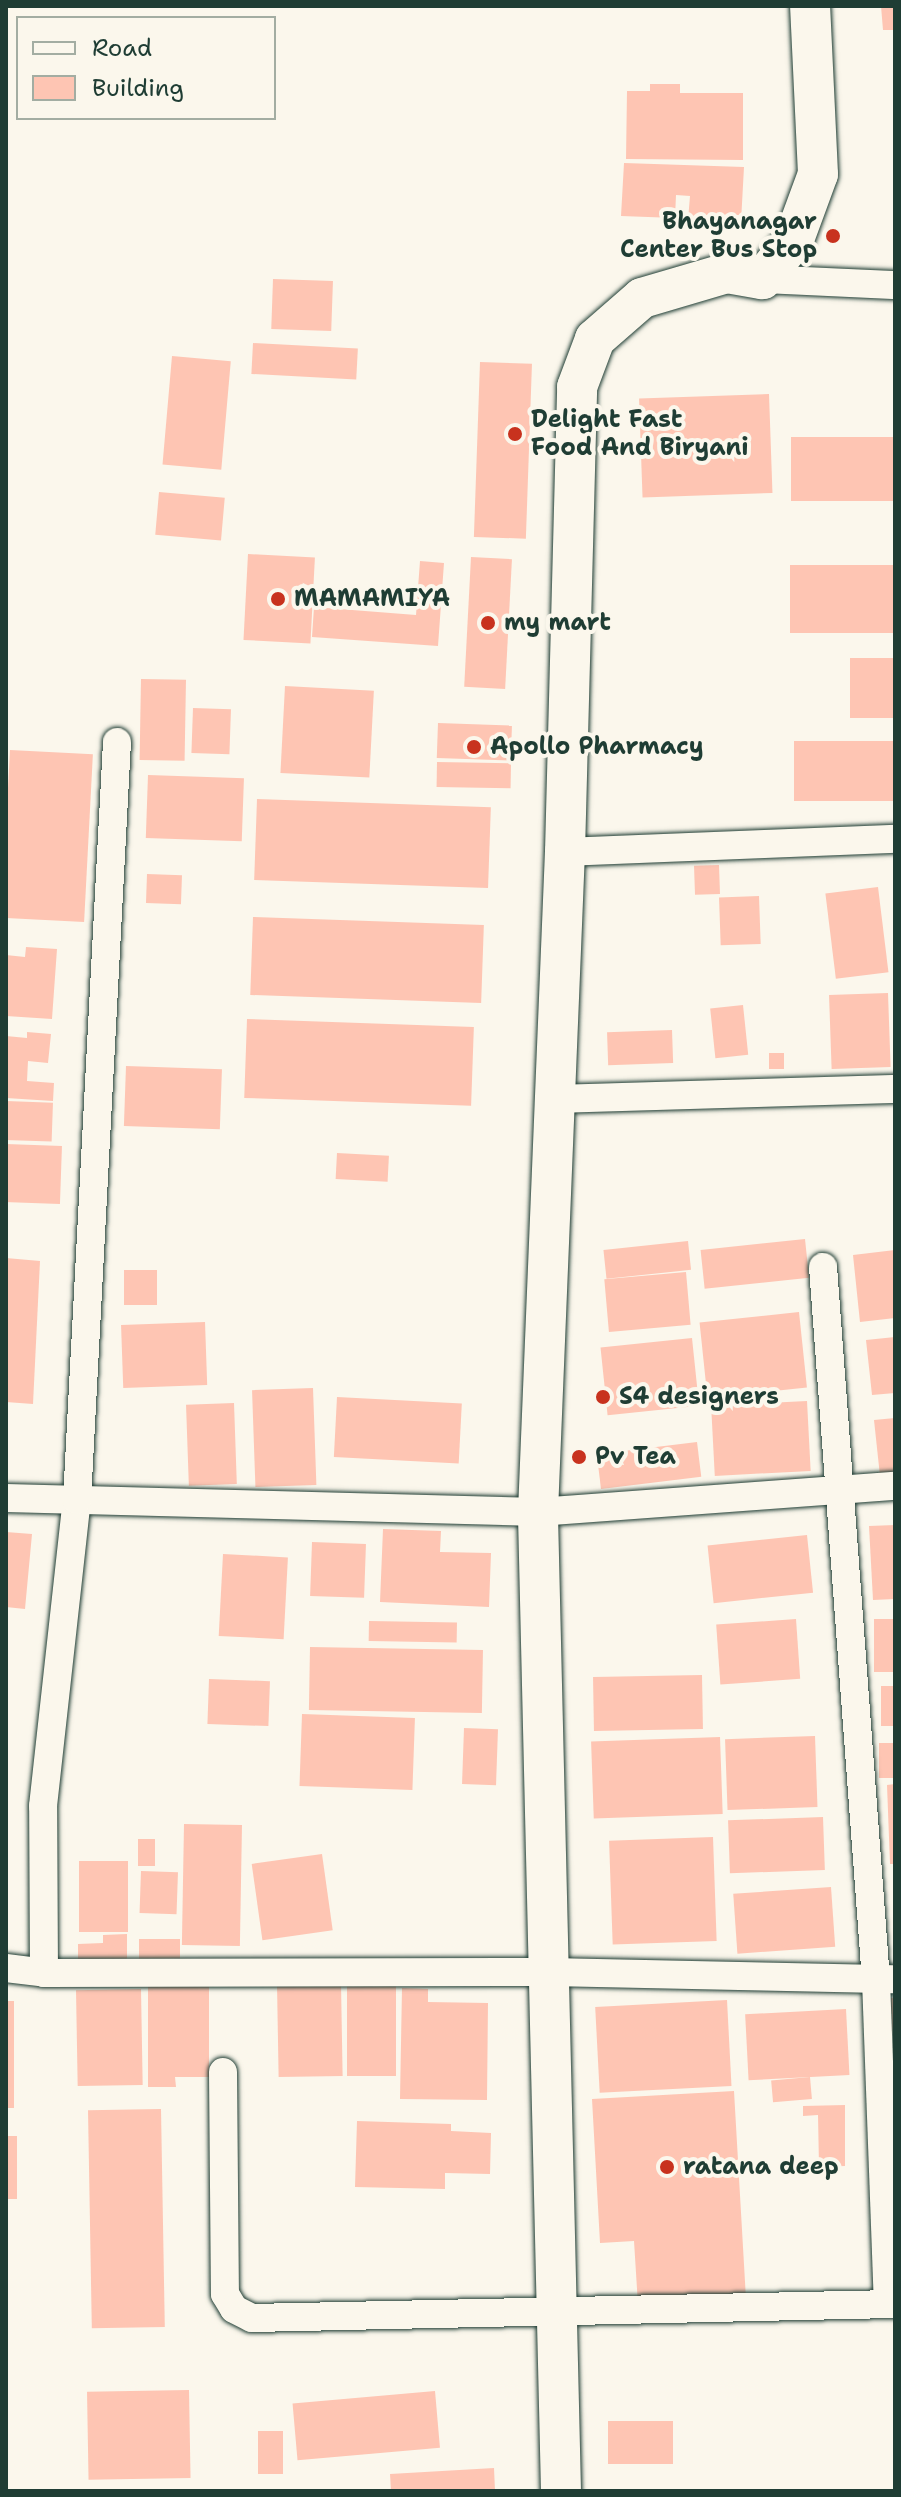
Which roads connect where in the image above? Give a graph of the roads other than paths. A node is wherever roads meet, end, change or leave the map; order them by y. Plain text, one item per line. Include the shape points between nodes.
1 (810, 6) edge
2 (762, 279) junction
3 (895, 285) edge
4 (117, 742) dead end
5 (895, 839) edge
6 (565, 852) junction
7 (895, 1089) edge
8 (552, 1099) junction
9 (823, 1267) dead end
10 (836, 1486) junction
11 (895, 1486) edge
12 (6, 1498) edge
13 (77, 1500) junction
14 (538, 1512) junction
15 (6, 1968) edge
16 (550, 1972) junction
17 (44, 1973) junction
18 (886, 1979) edge
19 (223, 2072) dead end
20 (892, 2304) edge
21 (558, 2315) junction
22 (561, 2491) edge

1 - 2 main road via 818,174 793,242
2 - 3 street
2 - 6 main road via 727,273 642,298 595,339 577,387
4 - 13 street
5 - 6 street
6 - 8 main road
7 - 8 street
8 - 14 main road
9 - 10 street
10 - 11 street
10 - 14 street
10 - 18 street
12 - 13 street
13 - 14 street
13 - 17 street via 43,1806
14 - 16 main road
15 - 17 street
16 - 17 street
16 - 18 street
16 - 21 main road
18 - 20 street
19 - 21 street via 225,2294 234,2309 252,2318
20 - 21 street
21 - 22 main road

